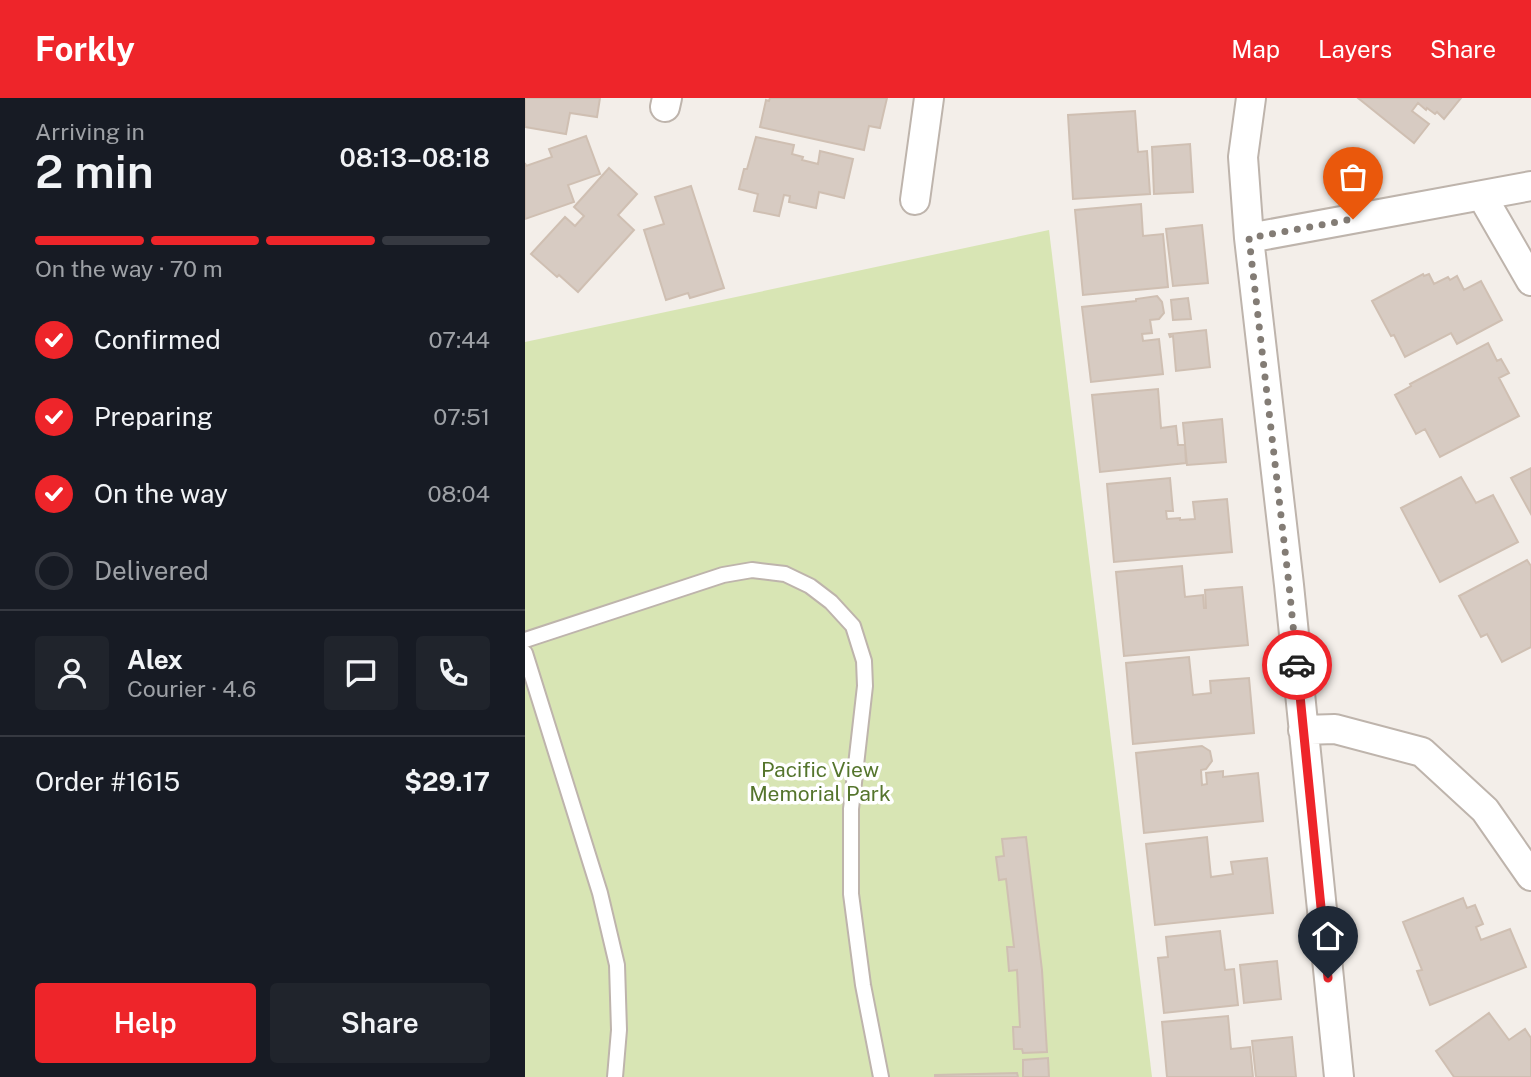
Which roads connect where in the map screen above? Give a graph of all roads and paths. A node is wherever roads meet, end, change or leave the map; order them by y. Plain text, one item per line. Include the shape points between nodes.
1 (929, 98) edge
2 (1251, 98) edge
3 (1531, 186) edge
4 (1482, 196) junction
5 (915, 200) dead end
6 (1249, 238) junction
7 (1531, 281) edge
8 (525, 640) edge
9 (525, 653) edge
10 (1303, 730) junction
11 (1531, 876) edge
12 (615, 1077) edge
13 (881, 1077) edge
14 (1339, 1077) edge

1 - 5 street
2 - 6 street via 1243,157
3 - 4 street
4 - 6 street
4 - 7 street
6 - 10 street
8 - 13 lane via 723,575 752,570 785,574 810,586 853,626 864,661 865,686 851,809 851,894
9 - 12 lane via 600,893 617,965
10 - 11 street via 1335,729 1422,752 1485,810
10 - 14 street

